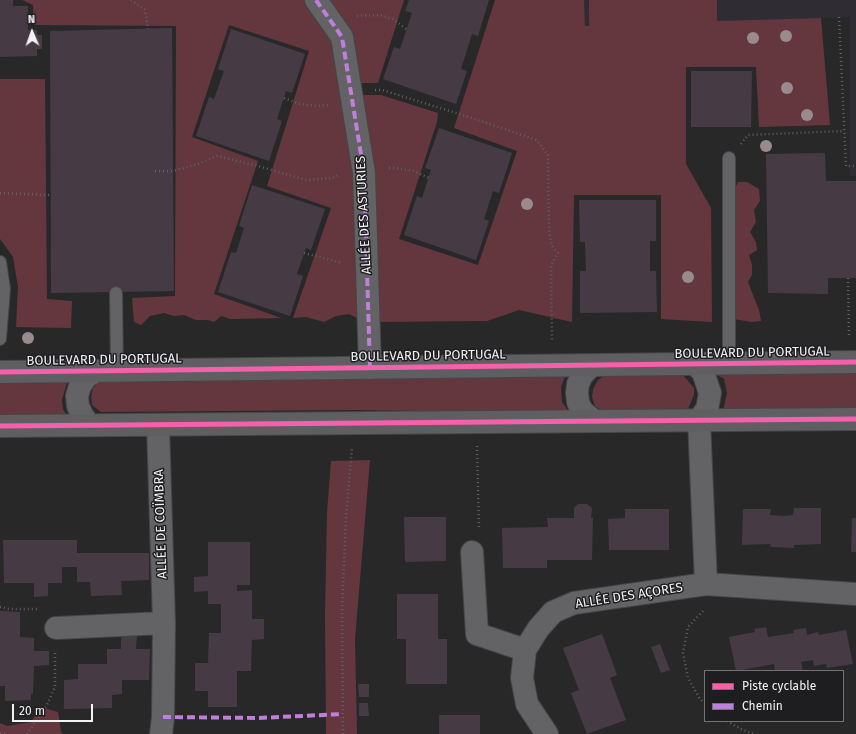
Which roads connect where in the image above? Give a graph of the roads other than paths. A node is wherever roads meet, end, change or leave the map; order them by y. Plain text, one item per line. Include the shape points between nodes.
1 (316, 0) edge
2 (729, 158) road end
3 (0, 262) edge
4 (116, 293) dead end
5 (0, 339) edge
6 (853, 362) edge
7 (695, 364) junction
8 (729, 364) junction
9 (591, 366) junction
10 (370, 368) junction
11 (106, 371) junction
12 (0, 372) edge
13 (856, 419) edge
14 (593, 420) junction
15 (699, 420) junction
16 (89, 425) junction
17 (158, 425) junction
18 (0, 426) edge
19 (472, 552) road end
20 (706, 584) junction
21 (856, 594) edge
22 (164, 623) junction
23 (56, 628) road end
24 (525, 650) junction
25 (161, 734) edge
26 (547, 734) edge

1 - 10 street, ALLÉE DES ASTURIES via 342,37 363,166
2 - 8 lane
3 - 5 lane via 4,289
4 - 11 lane
6 - 8 street, BOULEVARD DU PORTUGAL
7 - 8 street, BOULEVARD DU PORTUGAL
7 - 9 street, BOULEVARD DU PORTUGAL
7 - 15 street, BOULEVARD DU PORTUGAL via 703,372 710,392 707,409
9 - 10 street, BOULEVARD DU PORTUGAL
9 - 14 street via 582,375 577,393 582,411
10 - 11 street, BOULEVARD DU PORTUGAL
11 - 12 street, BOULEVARD DU PORTUGAL
11 - 16 street, BOULEVARD DU PORTUGAL via 86,377 80,386 78,406
13 - 15 street
14 - 15 street
14 - 17 street
15 - 20 street
16 - 17 street
16 - 18 street
17 - 22 street, ALLÉE DE COÏMBRA
19 - 24 street via 477,634
20 - 21 street, ALLÉE DES AÇORES
20 - 24 street, ALLÉE DES AÇORES via 574,604 553,612
22 - 23 street
22 - 25 street, ALLÉE DE COÏMBRA
24 - 26 street, ALLÉE DES AÇORES via 522,678 527,704

